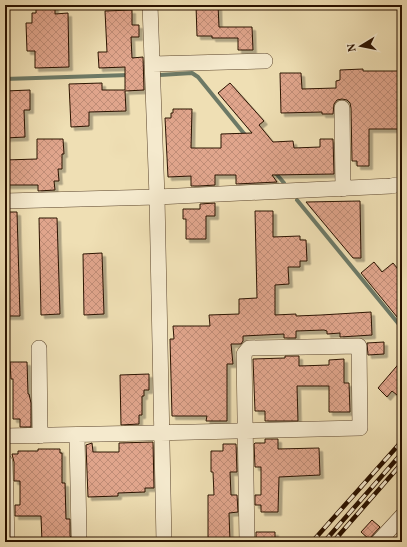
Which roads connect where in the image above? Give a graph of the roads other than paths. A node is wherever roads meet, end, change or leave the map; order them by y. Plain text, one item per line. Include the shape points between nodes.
1 (150, 5) edge
2 (265, 61) dead end
3 (152, 64) junction
4 (342, 108) dead end
5 (402, 184) edge
6 (343, 188) junction
7 (157, 197) junction
8 (5, 201) edge
9 (39, 348) dead end
10 (245, 431) junction
11 (162, 434) junction
12 (77, 435) junction
13 (5, 436) edge
14 (40, 436) junction
15 (5, 462) edge
16 (402, 516) edge
17 (79, 535) dead end
18 (7, 542) edge
19 (164, 542) edge
20 (247, 542) edge
21 (378, 542) edge

1 - 3 street
2 - 3 street
3 - 7 street
4 - 6 street
5 - 6 street
6 - 7 street
7 - 8 street
7 - 11 street
9 - 14 street
10 - 10 street via 244,354 249,348 359,346 360,428
10 - 11 street
10 - 20 street
11 - 12 street
11 - 19 street
12 - 14 street
12 - 17 street
13 - 14 street
15 - 18 street
16 - 21 street

